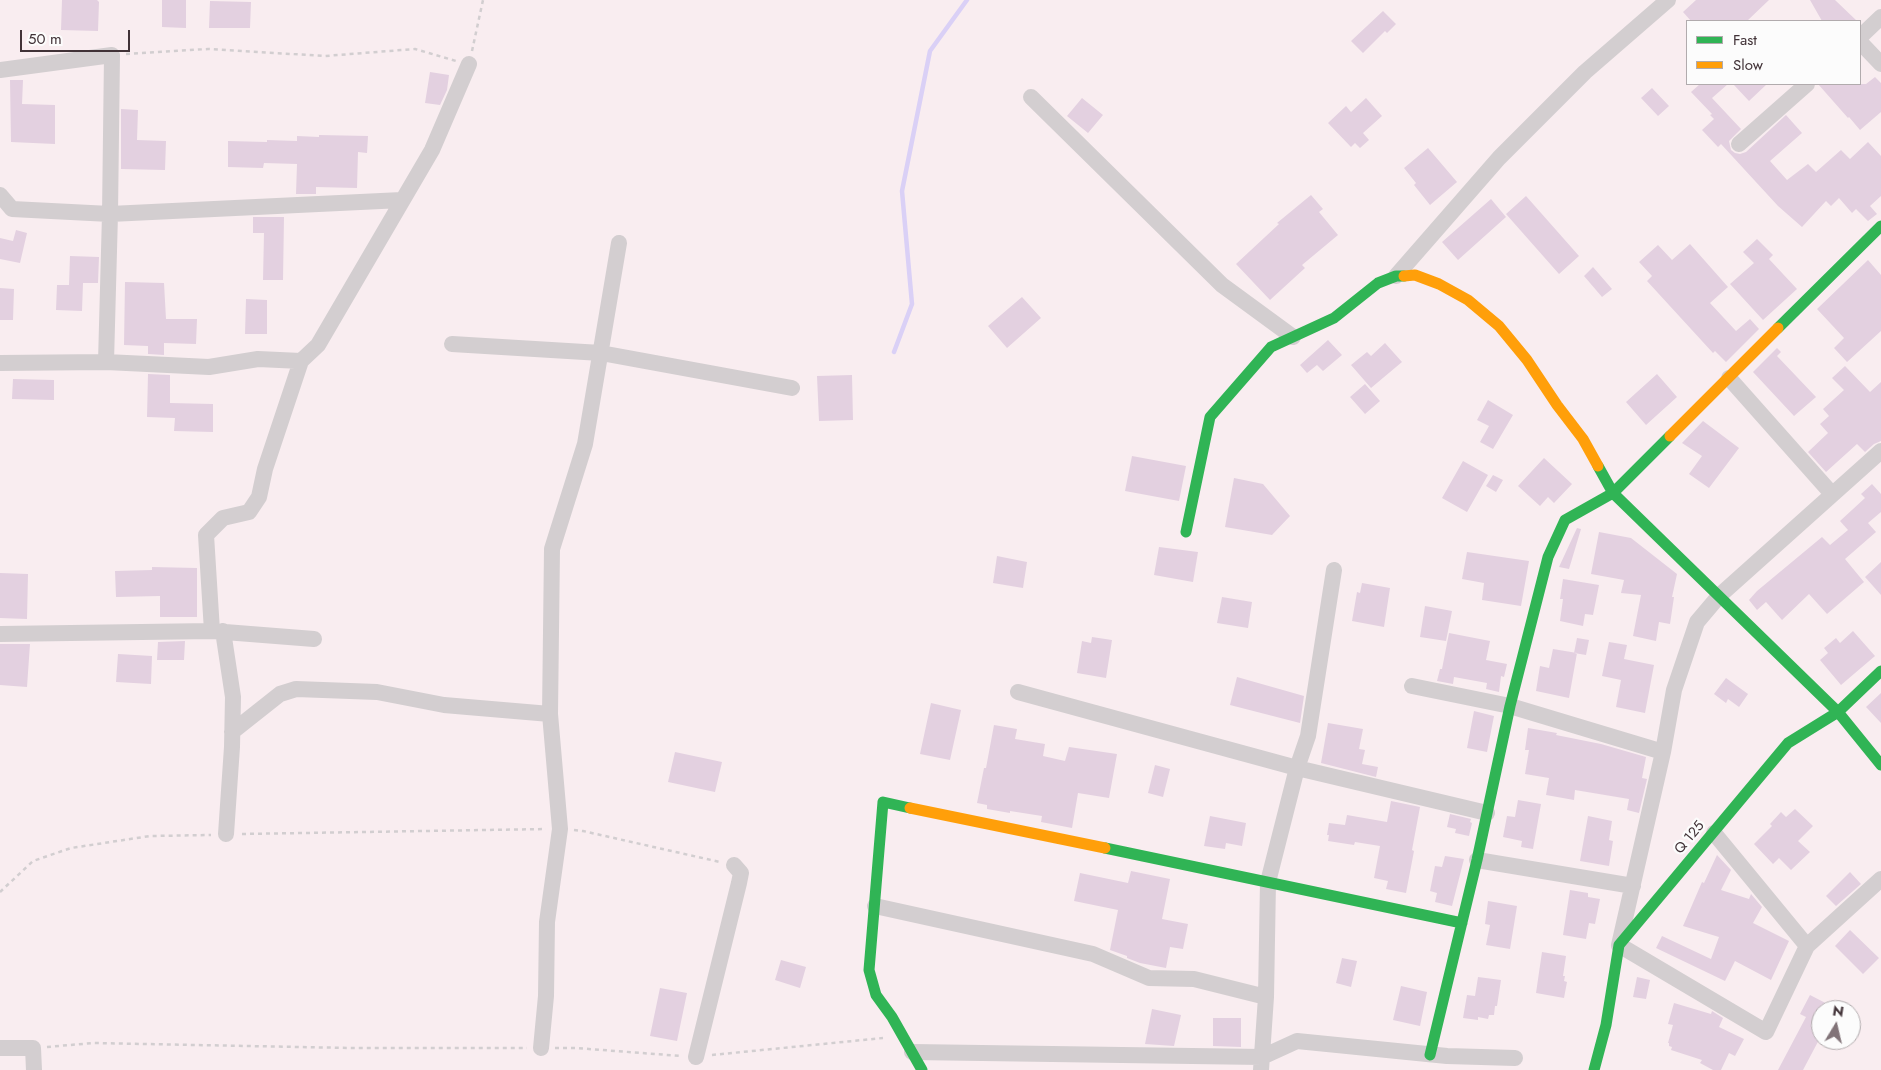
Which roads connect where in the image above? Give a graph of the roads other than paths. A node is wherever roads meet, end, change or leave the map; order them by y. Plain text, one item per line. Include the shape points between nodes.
1 (1668, 0) edge
2 (1881, 17) edge
3 (1861, 36) edge
4 (1861, 43) edge
5 (470, 64) road end
6 (1881, 64) edge
7 (0, 70) edge
8 (1806, 85) edge
9 (1031, 97) dead end
10 (1740, 144) dead end
11 (0, 195) edge
12 (402, 200) junction
13 (110, 214) junction
14 (1881, 226) edge
15 (619, 243) dead end
16 (1396, 276) junction
17 (1293, 336) junction
18 (452, 344) dead end
19 (601, 353) junction
20 (0, 362) edge
21 (106, 362) junction
22 (301, 362) junction
23 (1730, 378) junction
24 (792, 388) dead end
25 (1881, 451) edge
26 (1613, 493) junction
27 (1832, 494) junction
28 (1186, 532) dead end
29 (1334, 570) dead end
30 (1719, 596) junction
31 (218, 631) junction
32 (0, 634) edge
33 (314, 639) dead end
34 (1881, 671) edge
35 (1412, 686) dead end
36 (1018, 692) dead end
37 (1510, 706) junction
38 (1838, 712) junction
39 (550, 714) junction
40 (232, 732) junction
41 (1663, 752) junction
42 (1881, 765) edge
43 (1297, 768) junction
44 (1488, 813) junction
45 (1714, 833) junction
46 (226, 834) road end
47 (1477, 860) junction
48 (734, 865) road end
49 (1881, 879) edge
50 (1268, 882) junction
51 (1633, 886) junction
52 (874, 906) junction
53 (1462, 922) junction
54 (1619, 945) junction
55 (1808, 946) junction
56 (1266, 997) junction
57 (0, 1048) edge
58 (540, 1048) road end
59 (912, 1052) junction
60 (1430, 1055) junction
61 (696, 1057) road end
62 (1515, 1058) dead end
63 (1262, 1064) edge
64 (34, 1070) edge
65 (922, 1070) edge
66 (1594, 1070) edge

1 - 16 street via 1585,72 1512,145
2 - 3 street
4 - 6 street
5 - 12 street via 432,150
7 - 13 street via 112,54
8 - 10 street
9 - 17 street via 1222,285
11 - 13 street via 12,209
12 - 13 street
12 - 22 street via 318,345
13 - 21 street
14 - 23 street
15 - 19 street
16 - 17 street via 1378,283 1334,318
16 - 26 street via 1415,275 1439,284 1468,300 1499,326 1583,439
17 - 28 street via 1271,347 1210,417
18 - 19 street
19 - 24 street
19 - 39 street via 585,444 552,549
20 - 21 street
21 - 22 street via 209,367 258,359
22 - 31 street via 265,469 259,497 249,512 223,518 206,535
23 - 26 street
23 - 27 street
25 - 27 street
26 - 30 street
26 - 37 street via 1565,520 1548,557
27 - 30 street
29 - 43 street via 1308,736
30 - 38 street
30 - 41 street via 1697,622 1674,690
31 - 32 street
31 - 33 street
31 - 40 street via 233,697
34 - 38 street, Q 125
35 - 37 street
36 - 43 street
37 - 41 street
37 - 44 street
38 - 42 street
38 - 45 street, Q 125 via 1788,743
39 - 40 street via 444,704 377,692 296,689 280,694
39 - 58 street via 560,829 547,922 546,996
40 - 46 street
41 - 51 street
43 - 44 street
43 - 50 street
44 - 47 street
45 - 54 street, Q 125
45 - 55 street
47 - 51 street
47 - 53 street
48 - 61 street via 741,873 739,884
49 - 55 street
50 - 52 street via 883,802
50 - 53 street
50 - 56 street
51 - 54 street
52 - 56 street via 1093,954 1149,978 1194,979
52 - 59 street via 869,970 876,995
53 - 60 street
54 - 55 street via 1766,1032
54 - 66 street via 1606,1025
56 - 63 street
57 - 64 street via 33,1048
59 - 63 street
59 - 65 street
60 - 62 street
60 - 63 street via 1297,1041

